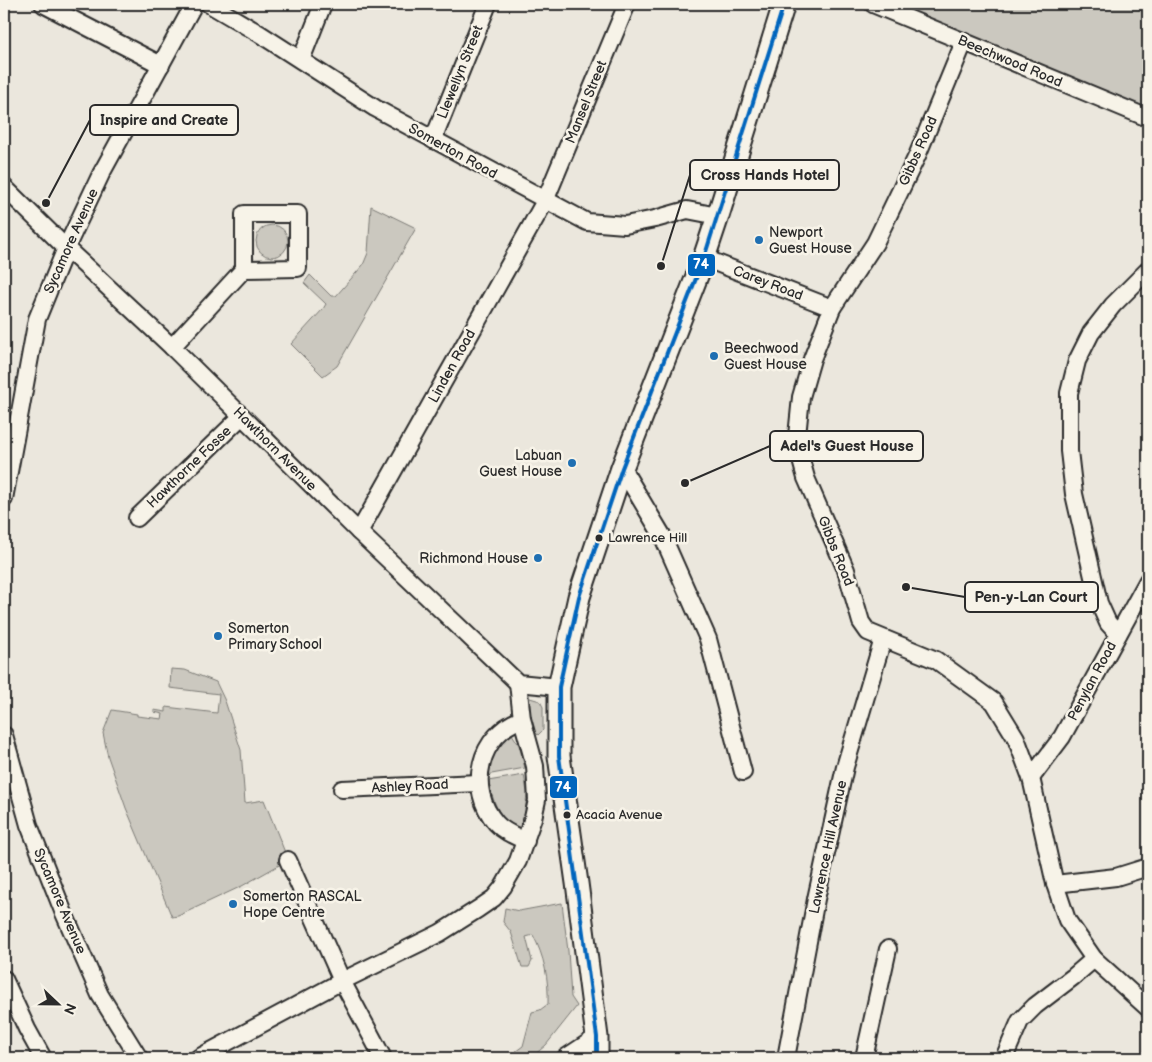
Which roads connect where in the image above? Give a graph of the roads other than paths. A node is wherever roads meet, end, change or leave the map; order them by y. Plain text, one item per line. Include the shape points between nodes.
1 (43, 4) edge
2 (194, 4) edge
3 (323, 4) edge
4 (488, 4) edge
5 (627, 4) edge
6 (784, 4) edge
7 (872, 4) edge
8 (217, 6) edge
9 (964, 42) junction
10 (300, 60) junction
11 (160, 65) junction
12 (1148, 118) edge
13 (433, 140) junction
14 (4, 187) edge
15 (545, 201) junction
16 (718, 216) junction
17 (66, 248) junction
18 (704, 258) junction
19 (244, 269) junction
20 (1148, 270) edge
21 (832, 308) junction
22 (172, 346) junction
23 (242, 416) junction
24 (622, 468) junction
25 (4, 499) edge
26 (137, 518) dead end
27 (359, 532) junction
28 (1148, 580) edge
29 (1118, 634) junction
30 (883, 638) junction
31 (518, 683) junction
32 (559, 687) junction
33 (522, 719) junction
34 (4, 735) edge
35 (743, 772) dead end
36 (1031, 778) junction
37 (478, 783) junction
38 (342, 789) dead end
39 (526, 841) junction
40 (288, 860) dead end
41 (1148, 867) edge
42 (1055, 884) junction
43 (888, 949) dead end
44 (1094, 959) junction
45 (4, 979) edge
46 (342, 981) junction
47 (1148, 1008) edge
48 (596, 1037) junction
49 (205, 1057) edge
50 (43, 1058) edge
51 (139, 1058) edge
52 (382, 1058) edge
53 (565, 1058) edge
54 (597, 1058) edge
55 (786, 1058) edge
56 (864, 1058) edge
57 (1004, 1058) edge

1 - 11 street
2 - 11 street, Sycamore Avenue
3 - 10 street
4 - 13 street, Llewellyn Street
5 - 15 street, Mansel Street
6 - 16 main road
7 - 9 street, Beechwood Road
8 - 10 street, Somerton Road
9 - 12 street, Beechwood Road
9 - 21 street, Gibbs Road via 917,156 875,242
10 - 13 street, Somerton Road
11 - 17 street, Sycamore Avenue via 101,174
13 - 15 street, Somerton Road
14 - 17 street, Hawthorn Avenue
15 - 16 street, Somerton Road via 587,222 625,225 687,210
15 - 27 street, Linden Road
16 - 18 main road
17 - 22 street, Hawthorn Avenue
17 - 25 street, Sycamore Avenue via 37,320
18 - 21 street, Carey Road
18 - 24 main road
19 - 19 street via 244,214 298,214 298,268
19 - 22 street
20 - 29 street via 1112,305 1091,333 1078,361 1069,393 1069,451 1074,494 1099,603 1108,624
21 - 30 street, Gibbs Road via 801,397 796,436 806,478 846,570 861,622 868,632
22 - 23 street, Hawthorn Avenue
23 - 26 street, Hawthorne Fosse
23 - 27 street, Hawthorn Avenue
24 - 32 main road via 579,596
24 - 35 street via 662,535 708,639
27 - 31 street, Hawthorn Avenue
28 - 29 street, Penylan Road
29 - 36 street, Penylan Road via 1062,737
30 - 36 street, Gibbs Road via 936,660 994,702 1016,738
30 - 55 street, Lawrence Hill Avenue via 845,767
31 - 32 street
31 - 33 street
32 - 48 main road via 559,756
33 - 37 street via 503,728 494,737 486,752
33 - 39 street via 532,750 537,782 537,800
34 - 51 street, Sycamore Avenue via 29,825 63,911 100,995
36 - 42 street, Gibbs Road
37 - 38 street, Ashley Road
37 - 39 street via 496,822 505,831
39 - 46 street via 511,874 494,898 440,933
40 - 46 street
41 - 42 street via 1116,876
42 - 44 street, Gibbs Road via 1067,920
43 - 56 street
44 - 47 street, Gibbs Road
44 - 57 street via 1020,1021
45 - 50 street
46 - 49 street
46 - 52 street
48 - 53 street
48 - 54 main road

